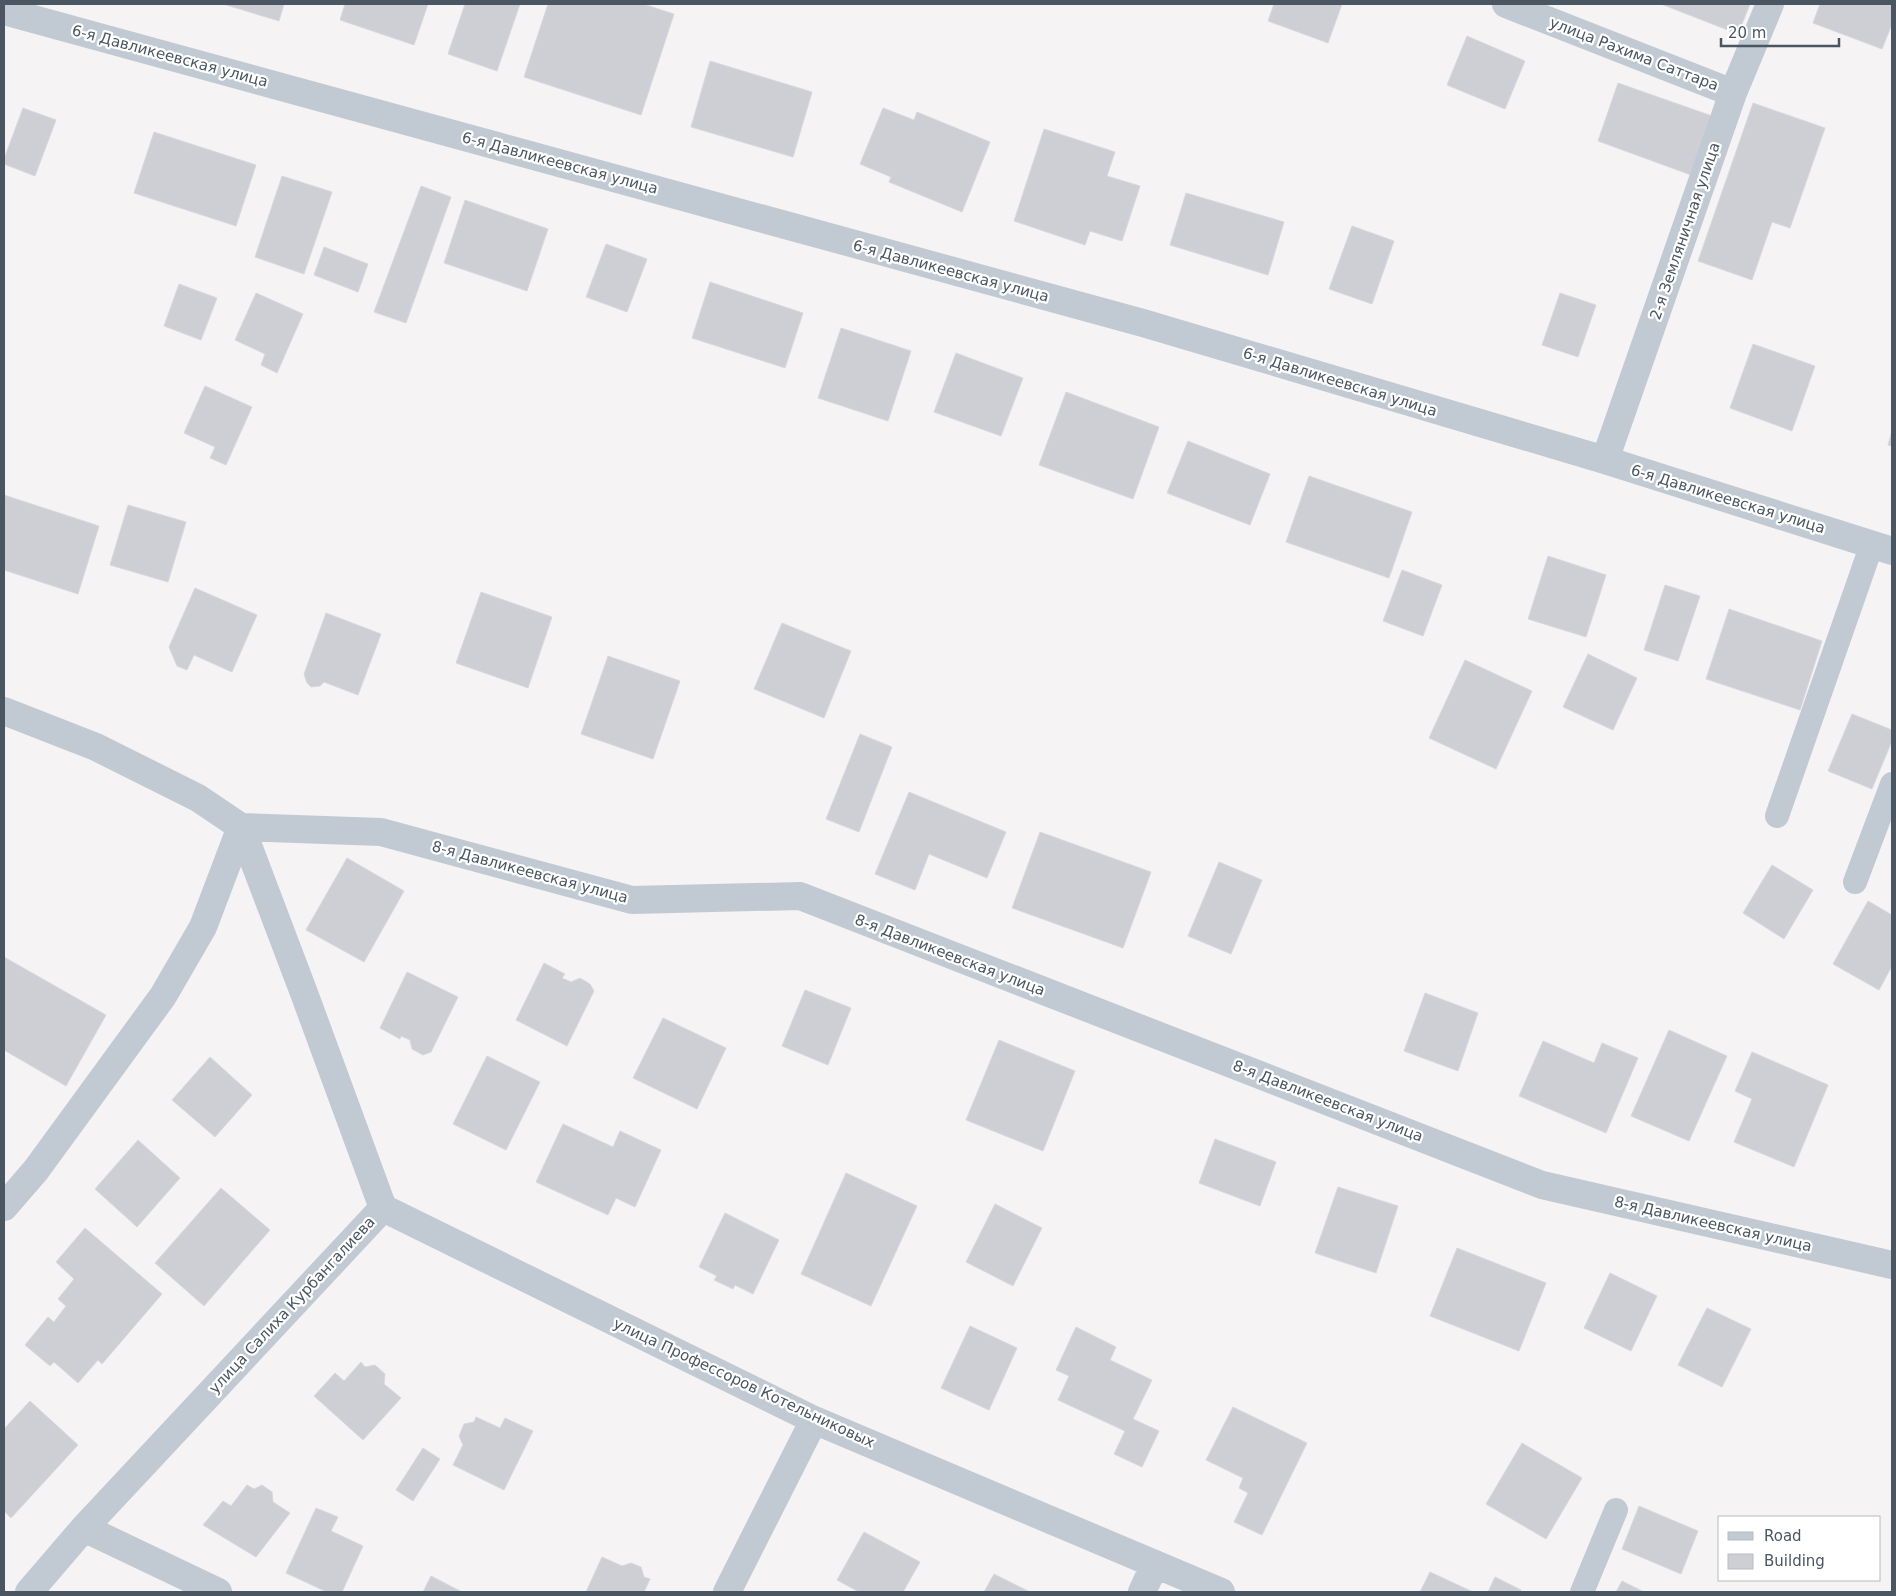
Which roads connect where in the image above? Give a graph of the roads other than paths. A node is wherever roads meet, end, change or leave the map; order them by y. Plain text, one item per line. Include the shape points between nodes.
1 (1506, 4) edge
2 (1770, 4) edge
3 (4, 11) edge
4 (1733, 93) junction
5 (1605, 460) junction
6 (1882, 547) edge
7 (4, 711) edge
8 (1892, 784) edge
9 (1777, 816) dead end
10 (240, 827) junction
11 (1855, 882) dead end
12 (4, 1207) edge
13 (383, 1208) junction
14 (1892, 1265) edge
15 (814, 1420) junction
16 (1616, 1510) dead end
17 (84, 1528) junction
18 (1155, 1564) junction
19 (29, 1592) edge
20 (218, 1592) edge
21 (727, 1592) edge
22 (1142, 1592) edge
23 (1222, 1592) edge
24 (1582, 1592) edge

1 - 4 street, улица Рахима Саттара
2 - 4 street, 2-я Земляничная улица
3 - 5 street, 6-я Давликеевская улица via 1143,323
4 - 5 street, 2-я Земляничная улица
5 - 6 street, 6-я Давликеевская улица
6 - 9 lane
7 - 10 street via 96,747 198,798
8 - 11 lane
10 - 12 street via 203,927 163,996 36,1170
10 - 13 street, улица Салиха Курбангалиева
10 - 14 street, 8-я Давликеевская улица via 382,832 632,900 800,896 1542,1185
13 - 15 street, улица Профессоров Котельниковых
13 - 17 street, улица Салиха Курбангалиева
15 - 18 street, улица Профессоров Котельниковых
15 - 21 street
16 - 24 lane
17 - 19 street, улица Салиха Курбангалиева
17 - 20 street
18 - 22 street
18 - 23 street, улица Профессоров Котельниковых

